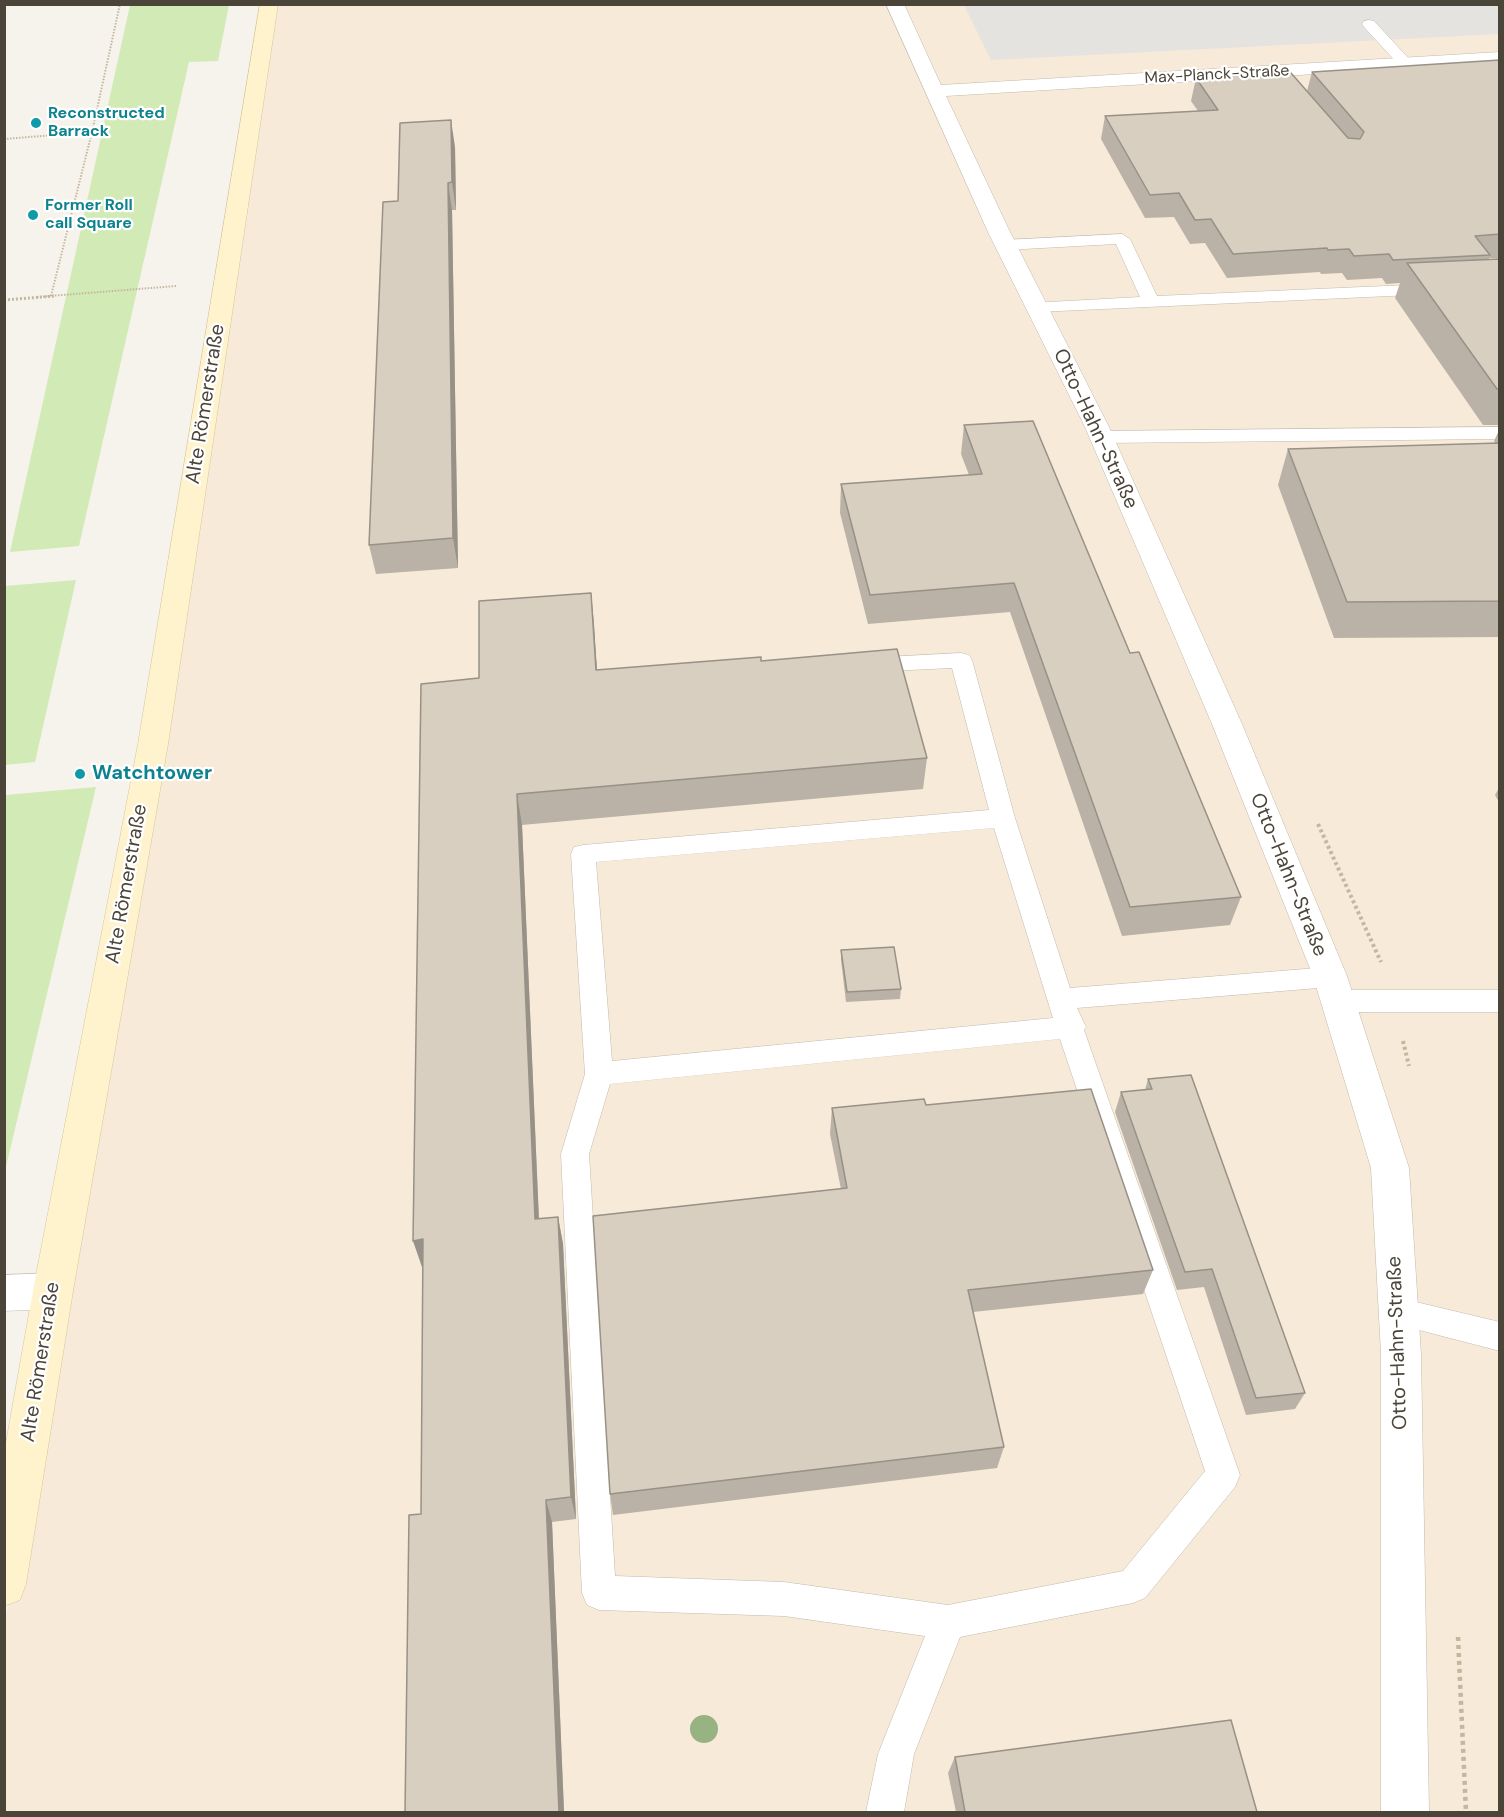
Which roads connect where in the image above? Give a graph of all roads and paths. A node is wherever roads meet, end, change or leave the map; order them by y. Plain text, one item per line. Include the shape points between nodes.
1 (120, 4) edge
2 (269, 4) edge
3 (895, 4) edge
4 (1369, 24) dead end
5 (1500, 57) edge
6 (1405, 63) junction
7 (1271, 71) junction
8 (1284, 86) edge
9 (934, 91) junction
10 (92, 132) junction
11 (4, 139) edge
12 (1005, 245) junction
13 (176, 286) dead end
14 (1500, 286) edge
15 (51, 296) junction
16 (4, 300) edge
17 (1151, 301) junction
18 (1037, 307) junction
19 (1500, 433) edge
20 (1101, 437) junction
21 (845, 666) edge
22 (1003, 818) junction
23 (1334, 989) junction
24 (1500, 1001) edge
25 (1066, 1013) junction
26 (599, 1074) junction
27 (53, 1291) junction
28 (4, 1293) edge
29 (1399, 1312) junction
30 (1500, 1337) edge
31 (4, 1584) edge
32 (948, 1622) junction
33 (885, 1812) edge
34 (1405, 1812) edge

1 - 10 path
2 - 27 main road, Alte Römerstraße via 153,744
3 - 9 street, Otto-Hahn-Straße
4 - 6 lane
5 - 6 street, Max-Planck-Straße
6 - 7 street, Max-Planck-Straße
7 - 8 lane
7 - 9 street, Max-Planck-Straße
9 - 12 street, Otto-Hahn-Straße
10 - 11 path
10 - 15 path
12 - 17 lane via 1122,238
12 - 18 street, Otto-Hahn-Straße
13 - 15 path
14 - 17 lane
15 - 16 path
17 - 18 lane
18 - 20 street, Otto-Hahn-Straße
19 - 20 lane
20 - 23 street, Otto-Hahn-Straße via 1227,724
21 - 22 lane via 961,660
22 - 25 lane
22 - 26 lane via 583,854
23 - 24 lane
23 - 25 lane
23 - 29 street, Otto-Hahn-Straße via 1390,1168
25 - 26 lane
25 - 32 lane via 1223,1475 1133,1586
26 - 32 lane via 576,1154 599,1593 784,1599
27 - 28 street
27 - 31 main road, Alte Römerstraße
29 - 30 lane
29 - 34 street, Otto-Hahn-Straße
32 - 33 lane via 896,1754

